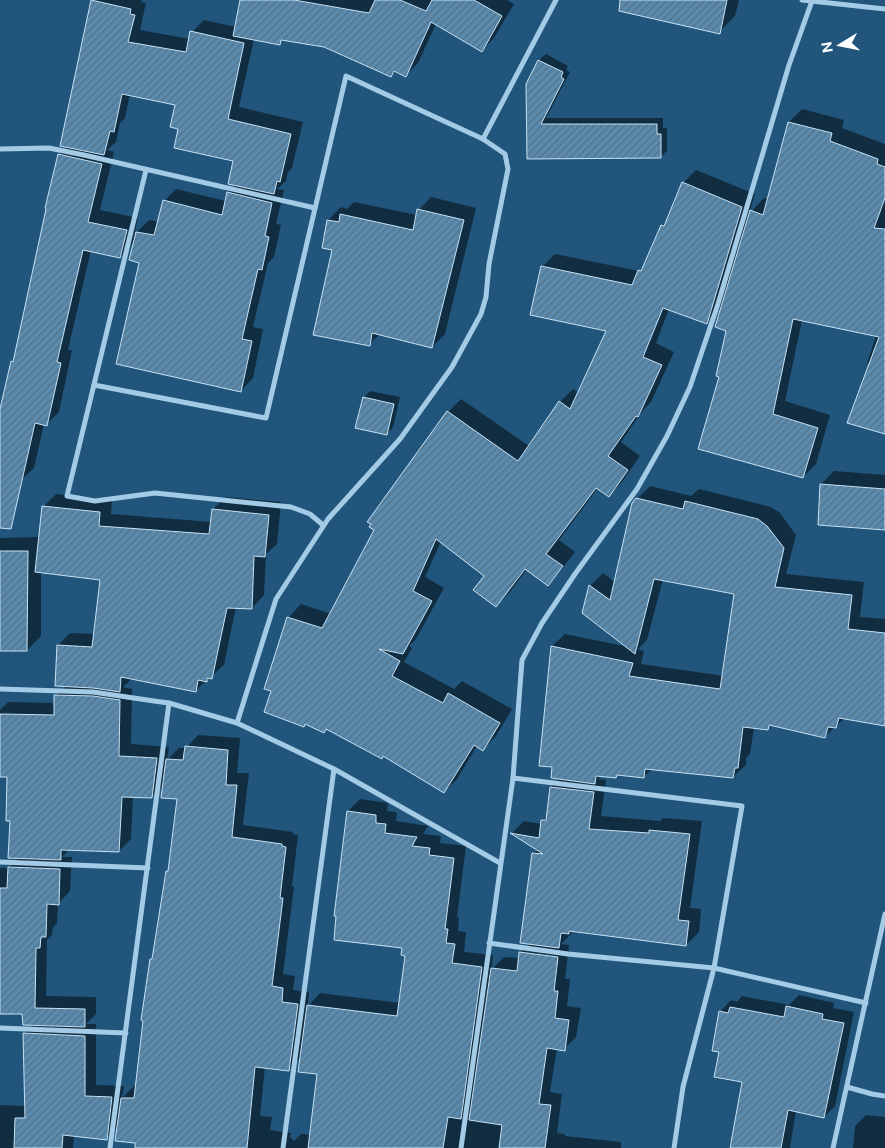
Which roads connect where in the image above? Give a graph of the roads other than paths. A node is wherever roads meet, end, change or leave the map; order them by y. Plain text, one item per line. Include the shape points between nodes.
1 (556, 0) edge
2 (802, 0) edge
3 (870, 0) edge
4 (812, 1) edge
5 (869, 6) junction
6 (885, 9) edge
7 (483, 139) junction
8 (0, 149) edge
9 (146, 170) junction
10 (315, 208) junction
11 (94, 385) junction
12 (324, 525) junction
13 (0, 689) edge
14 (169, 703) junction
15 (237, 723) junction
16 (334, 769) junction
17 (513, 778) junction
18 (0, 862) edge
19 (500, 863) junction
20 (148, 868) junction
21 (885, 914) edge
22 (489, 943) junction
23 (714, 968) junction
24 (866, 1003) junction
25 (0, 1028) edge
26 (126, 1033) junction
27 (847, 1086) junction
28 (885, 1096) edge
29 (110, 1148) edge
30 (283, 1148) edge
31 (461, 1148) edge
32 (674, 1148) edge
33 (834, 1148) edge

1 - 7 street
2 - 4 street
3 - 5 street
4 - 5 street
4 - 17 street via 788,65 690,388 637,489 574,574 522,660
5 - 6 street
7 - 10 street via 346,76
7 - 12 street via 505,154 508,169 481,314 452,367 400,439
8 - 9 street via 49,148
9 - 10 street
9 - 11 street
10 - 11 street via 266,418
11 - 12 street via 67,496 95,501 155,493 291,507 310,514
12 - 15 street via 276,599
13 - 14 street via 93,692
14 - 15 street
14 - 20 street
15 - 16 street
16 - 19 street
16 - 30 street
17 - 19 street
17 - 23 street via 742,806
18 - 20 street
19 - 22 street
20 - 26 street
21 - 24 street
22 - 23 street
22 - 31 street
23 - 24 street
23 - 32 street via 683,1087
24 - 27 street
25 - 26 street
26 - 29 street
27 - 28 street
27 - 33 street

